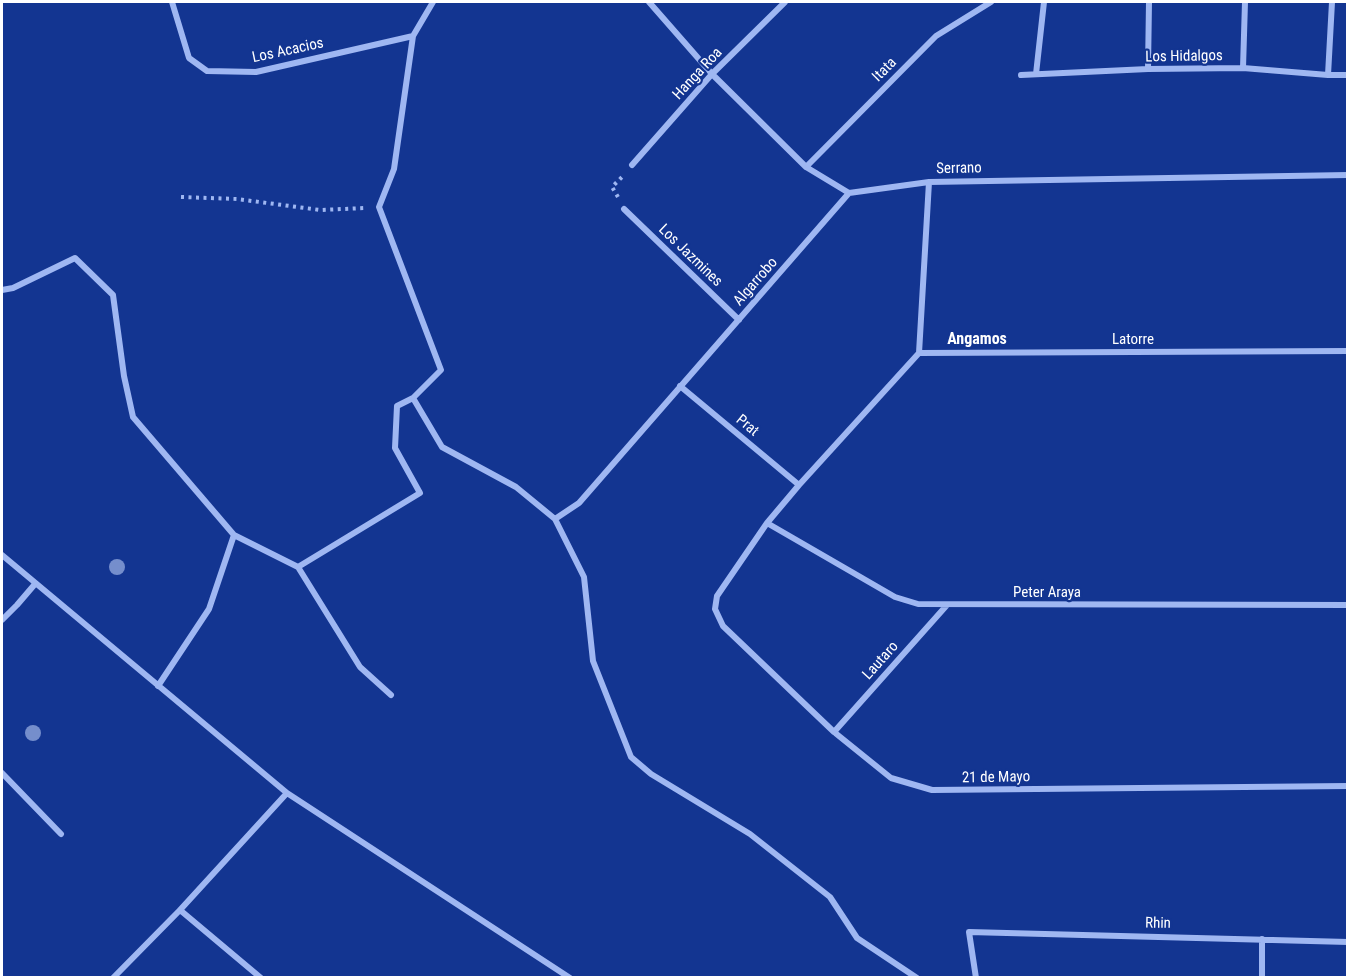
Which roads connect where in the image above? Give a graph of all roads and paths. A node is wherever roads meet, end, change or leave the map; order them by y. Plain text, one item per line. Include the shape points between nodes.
1 (172, 2) edge
2 (433, 2) edge
3 (649, 2) edge
4 (784, 2) edge
5 (991, 2) edge
6 (1044, 2) edge
7 (1149, 2) edge
8 (1245, 2) edge
9 (1332, 2) edge
10 (413, 36) junction
11 (1243, 68) junction
12 (1148, 69) junction
13 (712, 74) junction
14 (1036, 74) junction
15 (1021, 75) dead end
16 (1328, 75) junction
17 (1347, 75) edge
18 (632, 165) joint
19 (806, 167) junction
20 (1347, 175) edge
21 (929, 182) junction
22 (849, 193) junction
23 (181, 196) dead end
24 (379, 207) junction
25 (624, 209) joint
26 (2, 290) edge
27 (739, 320) junction
28 (1347, 351) edge
29 (919, 353) junction
30 (680, 387) junction
31 (413, 398) junction
32 (799, 485) junction
33 (555, 519) junction
34 (767, 523) junction
35 (234, 536) junction
36 (2, 555) edge
37 (298, 567) junction
38 (35, 584) junction
39 (947, 605) junction
40 (1347, 605) edge
41 (2, 620) edge
42 (158, 686) junction
43 (391, 695) dead end
44 (834, 732) junction
45 (2, 773) edge
46 (1347, 786) edge
47 (287, 793) junction
48 (61, 834) dead end
49 (180, 910) junction
50 (1262, 939) junction
51 (1347, 942) edge
52 (113, 978) edge
53 (261, 978) edge
54 (570, 978) edge
55 (917, 978) edge
56 (976, 978) edge
57 (1262, 978) edge

1 - 10 street, Los Acacios via 189,58 207,71 256,72
2 - 10 street
3 - 13 street
4 - 13 street, Hanga Roa
5 - 19 street, Itata via 936,36
6 - 14 street
7 - 12 street
8 - 11 street
9 - 16 street
10 - 24 street via 394,169
11 - 12 street, Los Hidalgos
11 - 16 street, Los Hidalgos
12 - 14 street, Los Hidalgos
13 - 18 street, Hanga Roa
13 - 19 street
14 - 15 street, Los Hidalgos
16 - 17 street, Los Hidalgos
18 - 25 path via 612,187
19 - 22 street
20 - 21 street, Serrano
21 - 22 street, Serrano
21 - 29 street
22 - 27 street, Algarrobo
23 - 24 path via 320,210
24 - 31 street via 441,370
25 - 27 street, Los Jazmines
26 - 35 street via 75,258 113,295 133,417
27 - 30 street, Algarrobo
28 - 29 street, Latorre
29 - 32 street
30 - 32 street, Prat
30 - 33 street, Algarrobo via 579,503
31 - 33 street via 442,447 516,487
31 - 37 street via 397,406 395,448 420,493
32 - 34 street
33 - 55 street via 584,577 593,661 631,757 651,774 750,834 830,897 857,938
34 - 39 street, Peter Araya via 895,597 918,604
34 - 44 street, 21 de Mayo via 717,596 715,609 723,626
35 - 37 street
35 - 42 street via 209,609
36 - 38 street
37 - 43 street via 360,667
38 - 41 street
38 - 42 street
39 - 40 street, Peter Araya
39 - 44 street, Lautaro
42 - 47 street
44 - 46 street, 21 de Mayo via 891,778 932,790
45 - 48 street
47 - 49 street
47 - 54 street
49 - 52 street
49 - 53 street
50 - 51 street, Rhin
50 - 56 street, Rhin via 969,932
50 - 57 street

